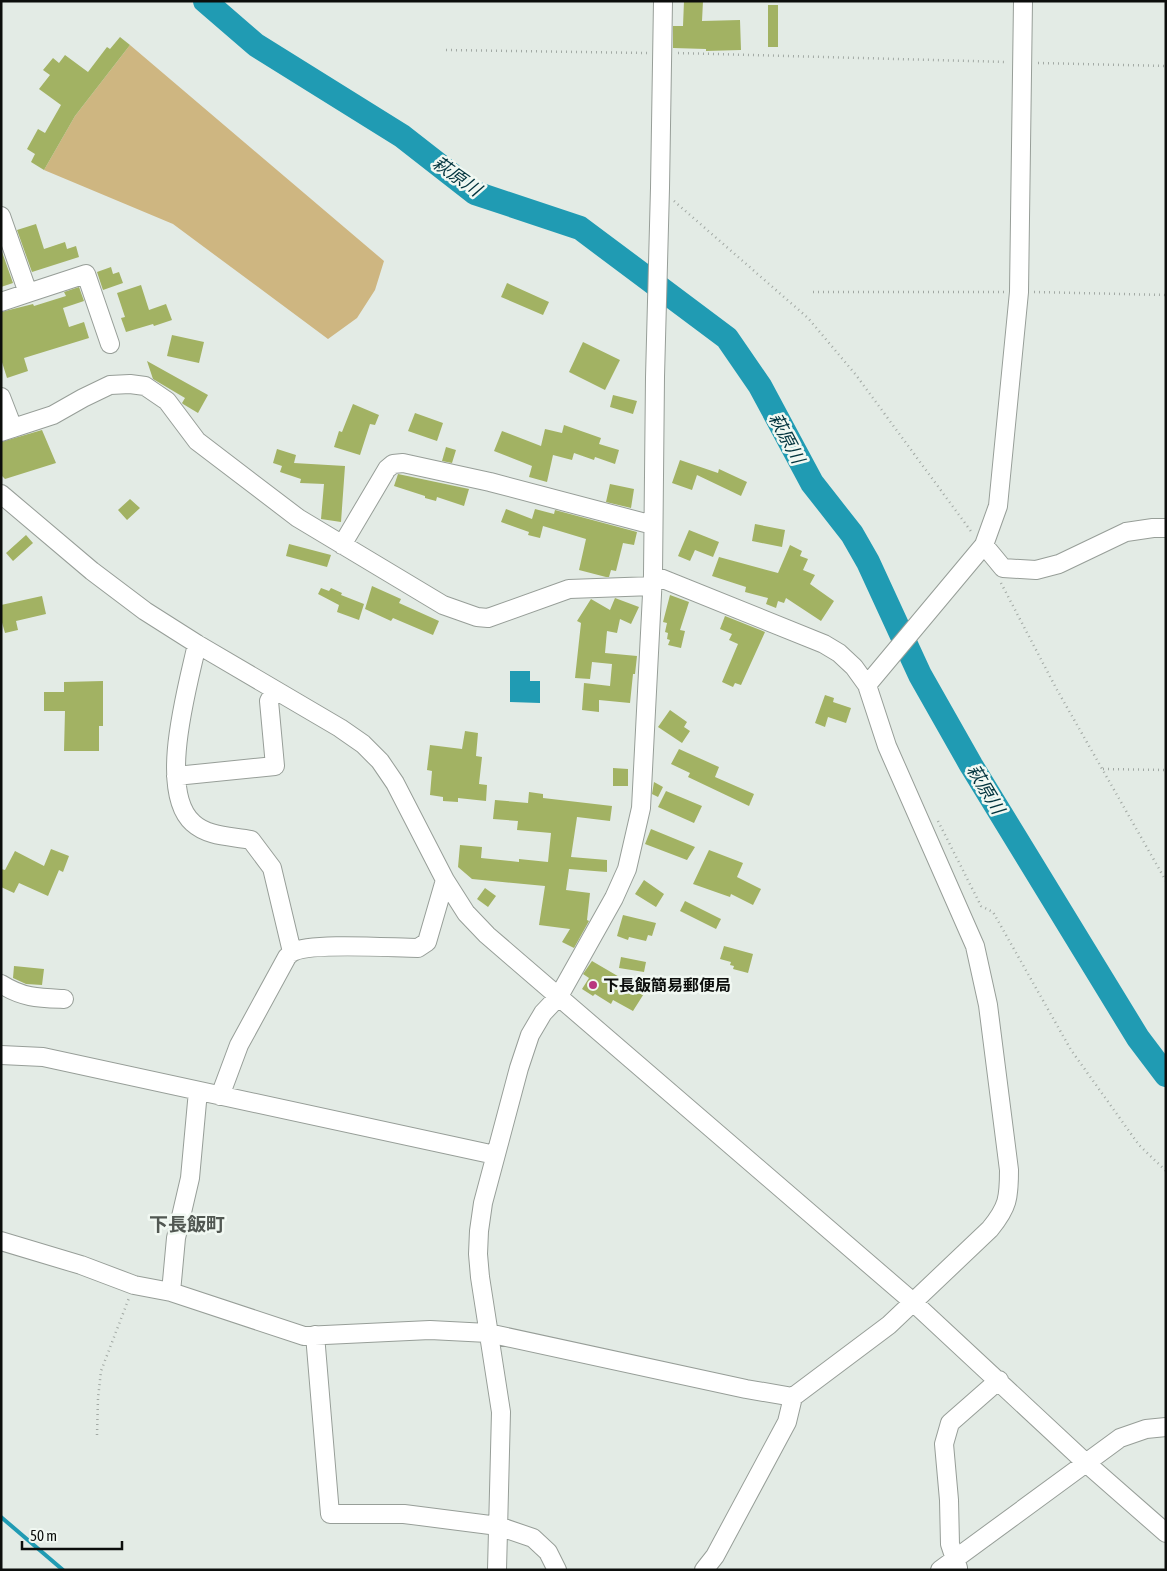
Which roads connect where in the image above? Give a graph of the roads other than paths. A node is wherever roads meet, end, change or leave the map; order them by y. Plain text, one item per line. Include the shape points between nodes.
1 (662, 1) edge
2 (1023, 1) edge
3 (1, 216) edge
4 (28, 293) junction
5 (1, 302) edge
6 (110, 344) dead end
7 (1, 397) edge
8 (7, 430) edge
9 (1, 494) edge
10 (654, 525) junction
11 (1166, 528) edge
12 (342, 545) junction
13 (981, 549) junction
14 (653, 581) junction
15 (197, 644) junction
16 (871, 680) junction
17 (275, 690) junction
18 (176, 776) junction
19 (445, 880) junction
20 (292, 952) junction
21 (1, 984) edge
22 (559, 996) junction
23 (64, 999) dead end
24 (1, 1055) edge
25 (198, 1091) junction
26 (220, 1096) junction
27 (495, 1155) junction
28 (1, 1241) edge
29 (171, 1292) junction
30 (913, 1302) junction
31 (488, 1333) junction
32 (315, 1335) junction
33 (999, 1380) junction
34 (793, 1397) junction
35 (1166, 1427) edge
36 (1085, 1462) junction
37 (498, 1526) junction
38 (1163, 1528) edge
39 (956, 1565) edge
40 (497, 1570) edge
41 (557, 1570) edge
42 (704, 1570) edge
43 (940, 1570) edge

1 - 10 street
2 - 13 street via 1019,292 998,506
3 - 4 street
4 - 5 street
4 - 6 street via 86,274
7 - 8 street
8 - 12 street via 53,415 110,385 145,386 167,401 198,441 298,518
9 - 15 street via 92,571 145,611
10 - 12 street via 403,463 393,464 387,469
10 - 14 street
11 - 13 street via 1126,532 1059,564 1036,570 1003,568
12 - 14 street via 443,605 477,617 488,618 569,589
13 - 16 street
14 - 16 street via 824,644
14 - 22 street via 641,808 633,846 614,898
15 - 17 street
15 - 18 street via 177,743
16 - 30 street via 888,746 975,946 988,1005 1009,1170 1009,1196 1002,1215
17 - 18 street via 269,701 275,766
17 - 19 street via 340,728 380,761 395,783
18 - 20 street via 184,812 194,823 218,835 251,840 265,857 272,868
19 - 20 street via 427,942 418,948 326,947
19 - 22 street via 466,913 486,935
20 - 26 street via 238,1045
21 - 23 street via 29,996
22 - 27 street via 543,1013 530,1036
22 - 30 street
24 - 25 street via 43,1057
25 - 26 street
25 - 29 street via 190,1178 176,1238
26 - 27 street
27 - 31 street via 478,1246
28 - 29 street via 134,1285
29 - 32 street via 304,1336
30 - 33 street
30 - 34 street via 889,1325
31 - 32 street via 430,1330
31 - 34 street
31 - 37 street via 500,1412
32 - 37 street via 330,1514 404,1514
33 - 36 street
33 - 39 street via 950,1422 944,1444 950,1544
34 - 42 street via 787,1422 715,1556
35 - 36 street via 1146,1429 1120,1438
36 - 38 street
36 - 39 street
37 - 40 street
37 - 41 street via 533,1538 548,1552
39 - 43 street

